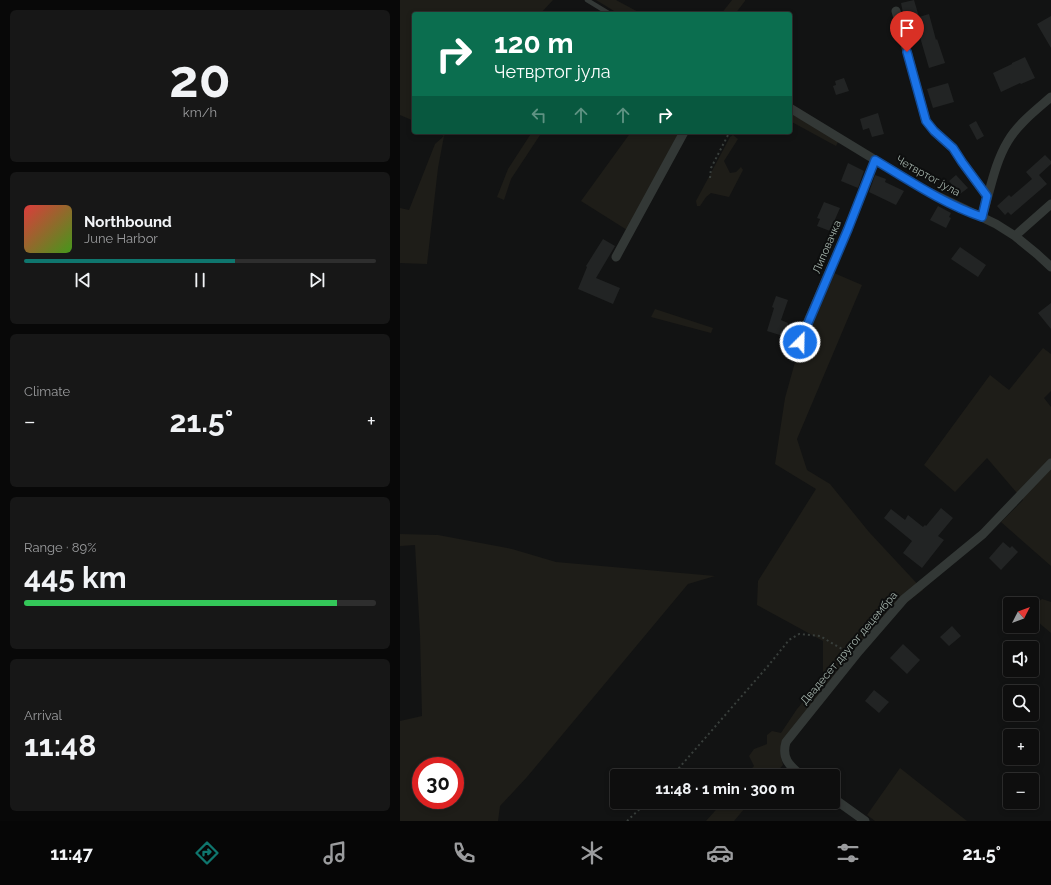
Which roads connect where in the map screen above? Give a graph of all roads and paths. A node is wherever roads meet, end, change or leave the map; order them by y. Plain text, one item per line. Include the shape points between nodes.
1 (587, 0) edge
2 (896, 11) dead end
3 (607, 12) edge
4 (1051, 98) edge
5 (792, 109) edge
6 (683, 134) edge
7 (728, 134) edge
8 (875, 160) junction
9 (710, 178) dead end
10 (987, 196) junction
11 (1051, 204) edge
12 (982, 217) junction
13 (1015, 236) junction
14 (616, 257) dead end
15 (1051, 267) edge
16 (800, 342) dead end
17 (1051, 463) edge
18 (856, 656) junction
19 (678, 769) edge
20 (793, 769) edge
21 (840, 803) edge
22 (640, 809) edge
23 (627, 821) edge
24 (865, 821) edge

1 - 3 lane
2 - 10 street via 926,121 953,148
4 - 10 street via 1035,110 1008,140
5 - 8 street, Четвртог јула
6 - 14 street
7 - 9 path via 711,168
8 - 12 street, Четвртог јула via 923,189
8 - 16 street, Липовачка
10 - 12 street
11 - 13 street
12 - 13 street, Четвртог јула
13 - 15 street, Четвртог јула
17 - 18 street, Двадесет другог децембра via 983,534 904,599
18 - 19 path via 820,636 799,634 789,640
18 - 20 street, Двадесет другог децембра via 786,742 783,751
21 - 24 street
22 - 23 path

